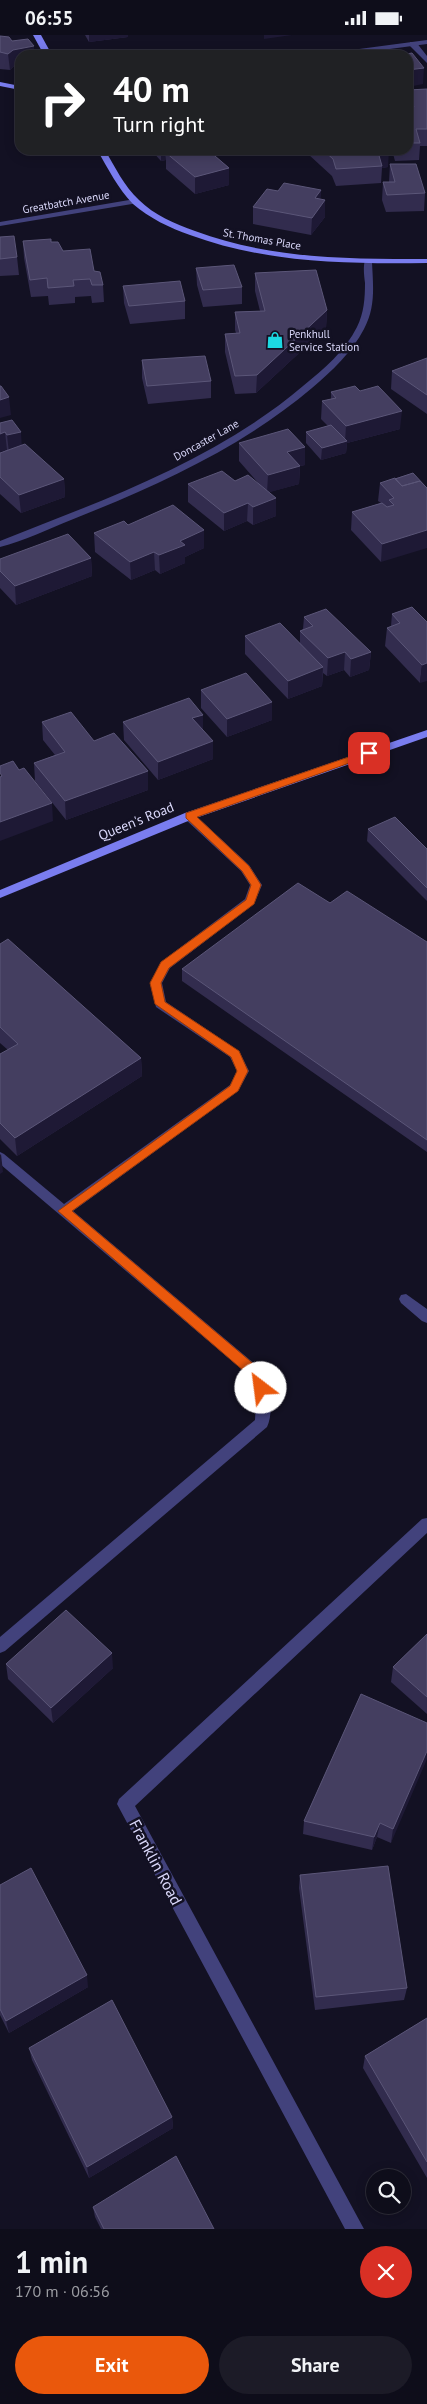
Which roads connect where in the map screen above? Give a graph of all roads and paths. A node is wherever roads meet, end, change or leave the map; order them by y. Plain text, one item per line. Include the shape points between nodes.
1 (37, 35) edge
2 (427, 42) edge
3 (413, 44) junction
4 (45, 50) edge
5 (367, 50) edge
6 (427, 61) edge
7 (0, 85) edge
8 (15, 87) edge
9 (104, 155) edge
10 (136, 201) junction
11 (0, 225) edge
12 (427, 261) edge
13 (368, 262) junction
14 (0, 544) edge
15 (427, 733) edge
16 (190, 816) junction
17 (0, 894) edge
18 (0, 1157) edge
19 (64, 1211) junction
20 (406, 1299) dead end
21 (427, 1317) edge
22 (427, 1524) edge
23 (0, 1646) edge
24 (355, 2229) edge

1 - 4 street
2 - 3 street
3 - 5 street
3 - 6 street
7 - 8 street
9 - 10 street, St. Thomas Place
10 - 11 street, Greatbatch Avenue
10 - 13 street, St. Thomas Place via 168,223 213,242 314,260
12 - 13 street, St. Thomas Place
13 - 14 street, Doncaster Lane via 367,311 346,351 302,393 229,443 129,493
15 - 16 street, Queen's Road
16 - 17 street, Queen's Road
16 - 19 street via 246,868 256,885 250,901 165,965 156,983 160,1004 235,1054 243,1071 234,1088
18 - 19 street
19 - 23 street via 258,1375 263,1401 262,1423
20 - 21 street
22 - 24 street, Franklin Road via 125,1804

